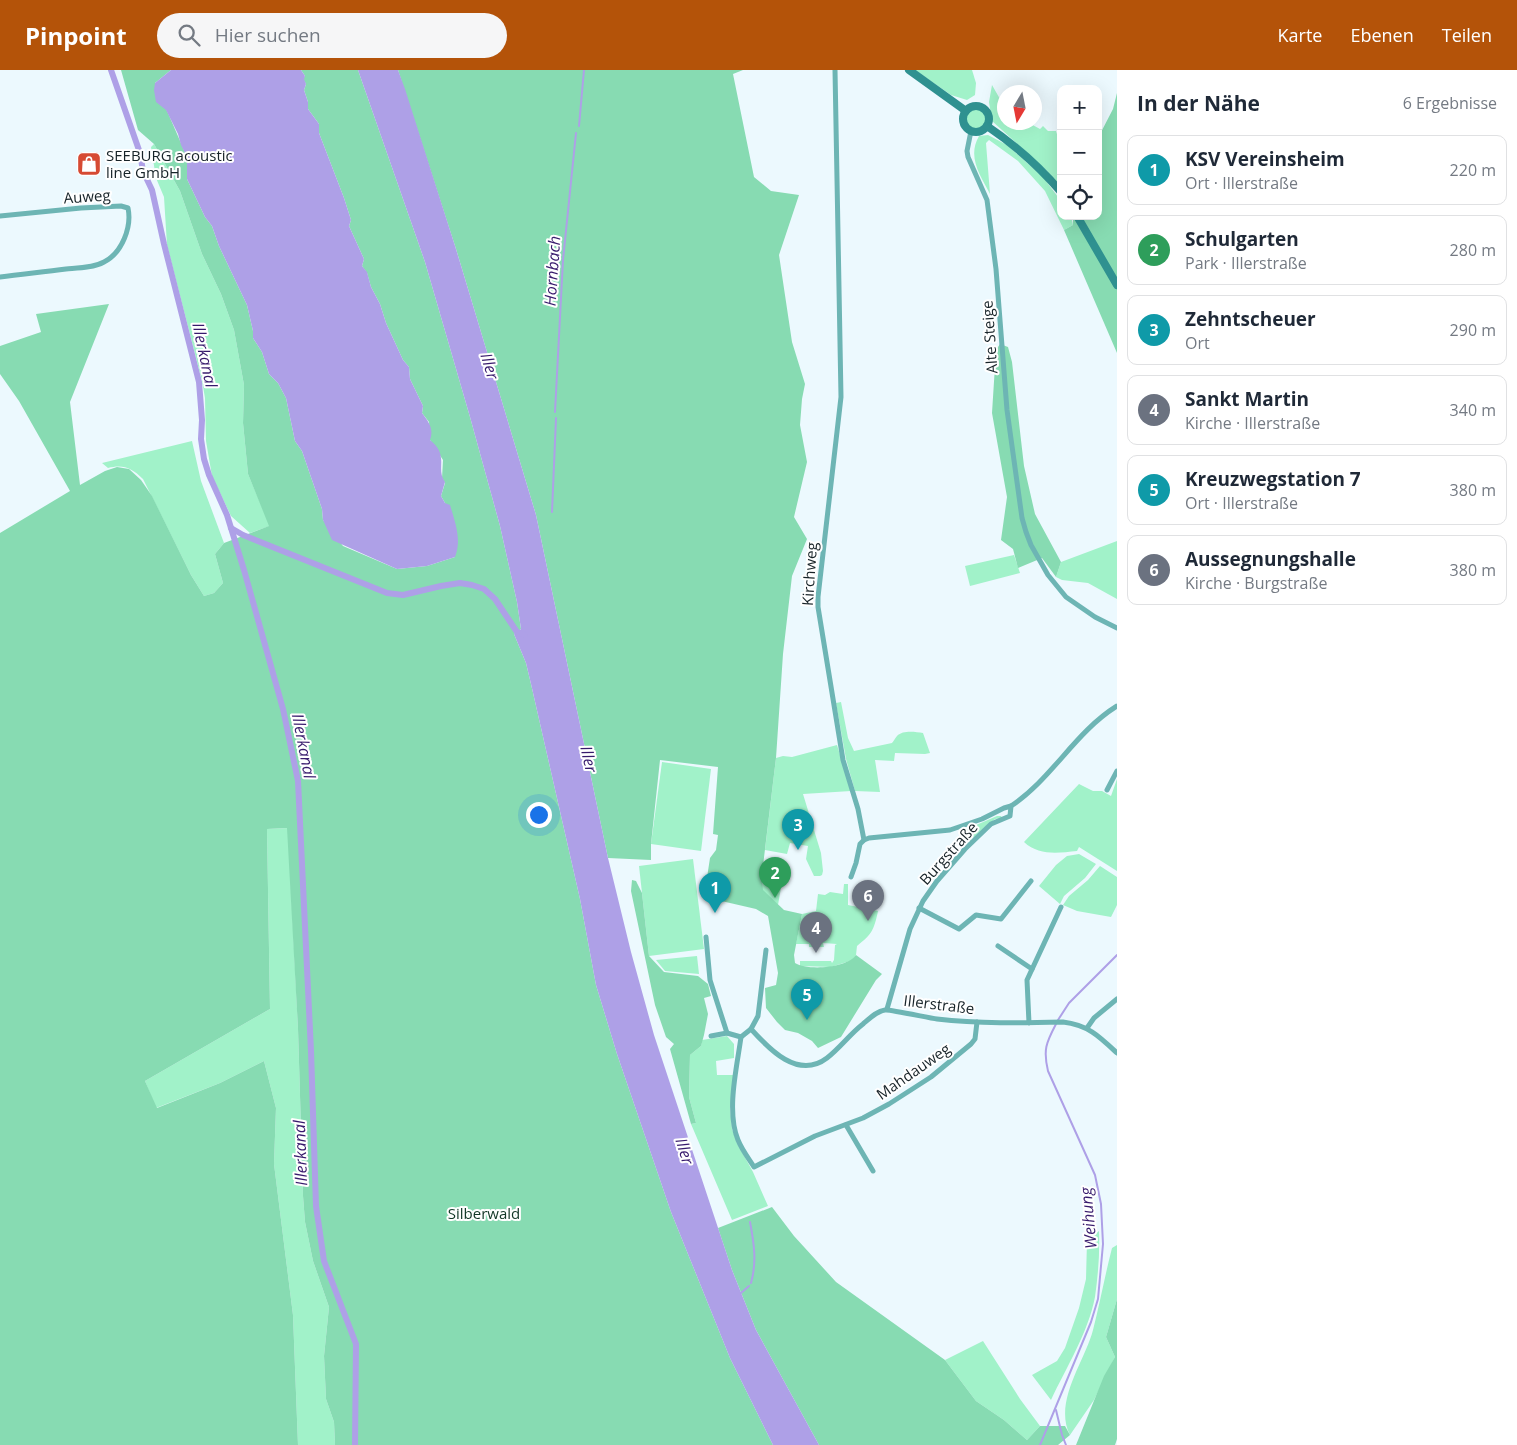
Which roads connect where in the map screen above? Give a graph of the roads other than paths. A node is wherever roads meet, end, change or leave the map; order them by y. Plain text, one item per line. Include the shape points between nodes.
1 (835, 70) edge
2 (909, 70) edge
3 (966, 111) junction
4 (987, 126) junction
5 (971, 131) junction
6 (1057, 188) edge
7 (0, 216) edge
8 (1079, 220) edge
9 (0, 277) edge
10 (1117, 285) edge
11 (1117, 628) edge
12 (1117, 706) edge
13 (1117, 771) edge
14 (1107, 790) dead end
15 (1011, 806) junction
16 (864, 840) junction
17 (851, 877) dead end
18 (1031, 881) dead end
19 (1061, 907) dead end
20 (920, 909) junction
21 (706, 937) dead end
22 (998, 946) dead end
23 (766, 950) dead end
24 (1032, 969) junction
25 (1117, 999) edge
26 (887, 1009) junction
27 (978, 1022) junction
28 (1029, 1023) junction
29 (1087, 1028) junction
30 (751, 1029) junction
31 (727, 1033) junction
32 (711, 1036) dead end
33 (741, 1036) junction
34 (1117, 1053) edge
35 (846, 1125) junction
36 (873, 1171) dead end

1 - 16 street, Kirchweg via 841,398 818,607 844,760
2 - 3 main road
3 - 4 main road via 974,106 984,108 989,118
3 - 5 main road via 964,121
4 - 5 main road via 980,131
4 - 6 main road via 1036,164
5 - 11 street, Alte Steige via 968,157 987,200 1007,410 1022,518 1031,545 1053,582 1066,596
7 - 9 street, Auweg via 121,206 128,208 129,214 122,244 105,262
8 - 10 main road
12 - 15 street, Burgstraße via 1079,738 1033,790
13 - 14 street
15 - 16 street via 950,830
15 - 20 street, Burgstraße via 1010,816 991,824 965,849 937,881
16 - 17 street
18 - 20 street via 1001,919 976,915 960,929
19 - 24 street
20 - 26 street, Burgstraße via 908,934
21 - 31 street via 710,980
22 - 24 street
23 - 30 street via 758,1016
24 - 28 street via 1028,980
25 - 29 street
26 - 27 street, Illerstraße via 913,1016
26 - 30 street, Illerstraße via 874,1014 828,1058 814,1064 802,1065 779,1057
27 - 28 street, Illerstraße
27 - 35 street, Mahdauweg via 971,1044 931,1077 889,1104
28 - 29 street, Illerstraße via 1063,1022
29 - 34 street, Illerstraße
30 - 33 street
31 - 32 street
31 - 33 street
33 - 35 street, Mahdauweg via 733,1100 734,1124 738,1140 754,1167 815,1136
35 - 36 street

